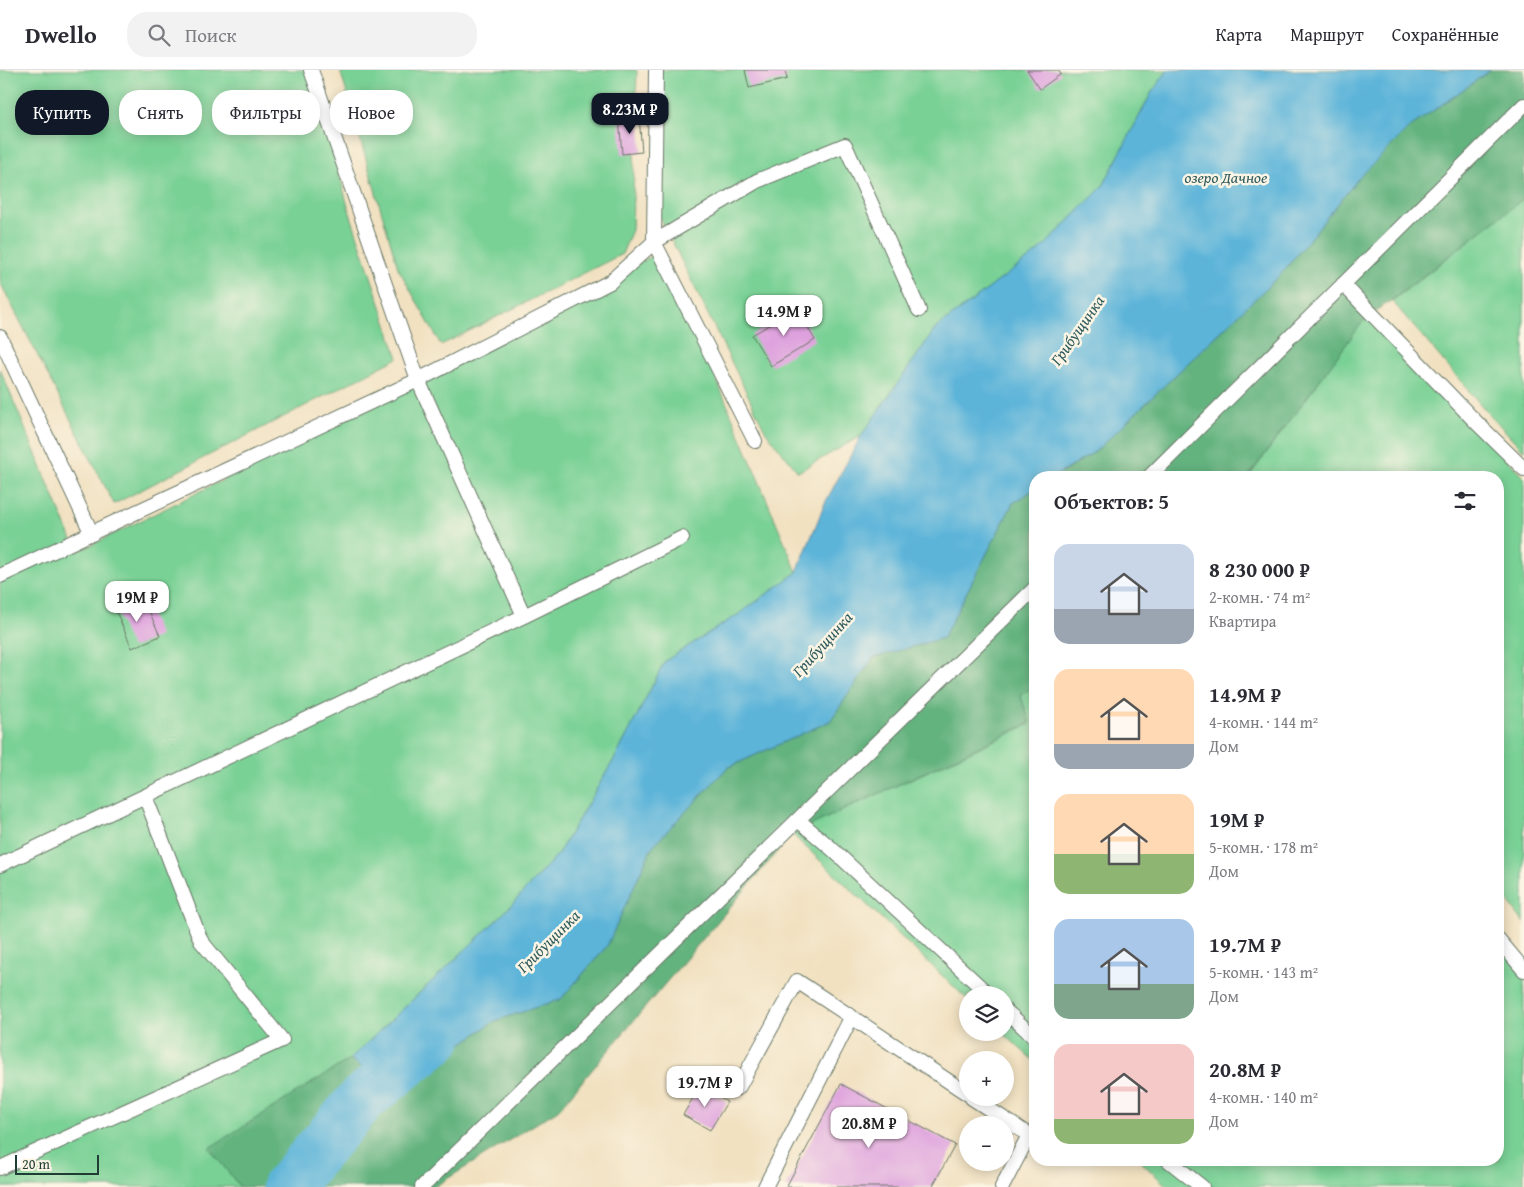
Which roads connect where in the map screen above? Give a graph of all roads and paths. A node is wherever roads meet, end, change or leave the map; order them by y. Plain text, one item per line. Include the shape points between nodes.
1 (311, 70) edge
2 (656, 70) edge
3 (1524, 105) edge
4 (654, 242) junction
5 (1343, 284) junction
6 (919, 310) dead end
7 (0, 337) edge
8 (418, 380) junction
9 (755, 441) dead end
10 (1524, 469) edge
11 (1155, 471) edge
12 (92, 534) junction
13 (682, 538) dead end
14 (0, 576) edge
15 (1029, 594) edge
16 (524, 616) junction
17 (145, 796) junction
18 (798, 820) junction
19 (0, 865) edge
20 (1504, 946) edge
21 (1524, 970) edge
22 (979, 986) edge
23 (851, 1018) junction
24 (1014, 1018) edge
25 (1029, 1032) edge
26 (738, 1088) dead end
27 (959, 1088) edge
28 (984, 1106) edge
29 (1176, 1166) edge
30 (0, 1168) edge
31 (422, 1187) edge
32 (765, 1187) edge
33 (1002, 1187) edge
34 (1202, 1187) edge

1 - 8 lane
2 - 4 lane
3 - 5 lane
4 - 6 lane via 757,181 845,145
4 - 8 lane via 610,282
4 - 9 lane
5 - 10 lane
5 - 11 lane
7 - 12 lane
8 - 12 lane
8 - 16 lane
12 - 14 lane
13 - 16 lane
15 - 18 lane
16 - 17 lane
17 - 19 lane
17 - 30 lane via 201,941 282,1040
18 - 22 lane
18 - 31 lane
20 - 21 lane
23 - 26 lane via 797,981
23 - 27 lane
23 - 32 lane
24 - 25 lane
28 - 33 lane via 1028,1135
29 - 34 lane

